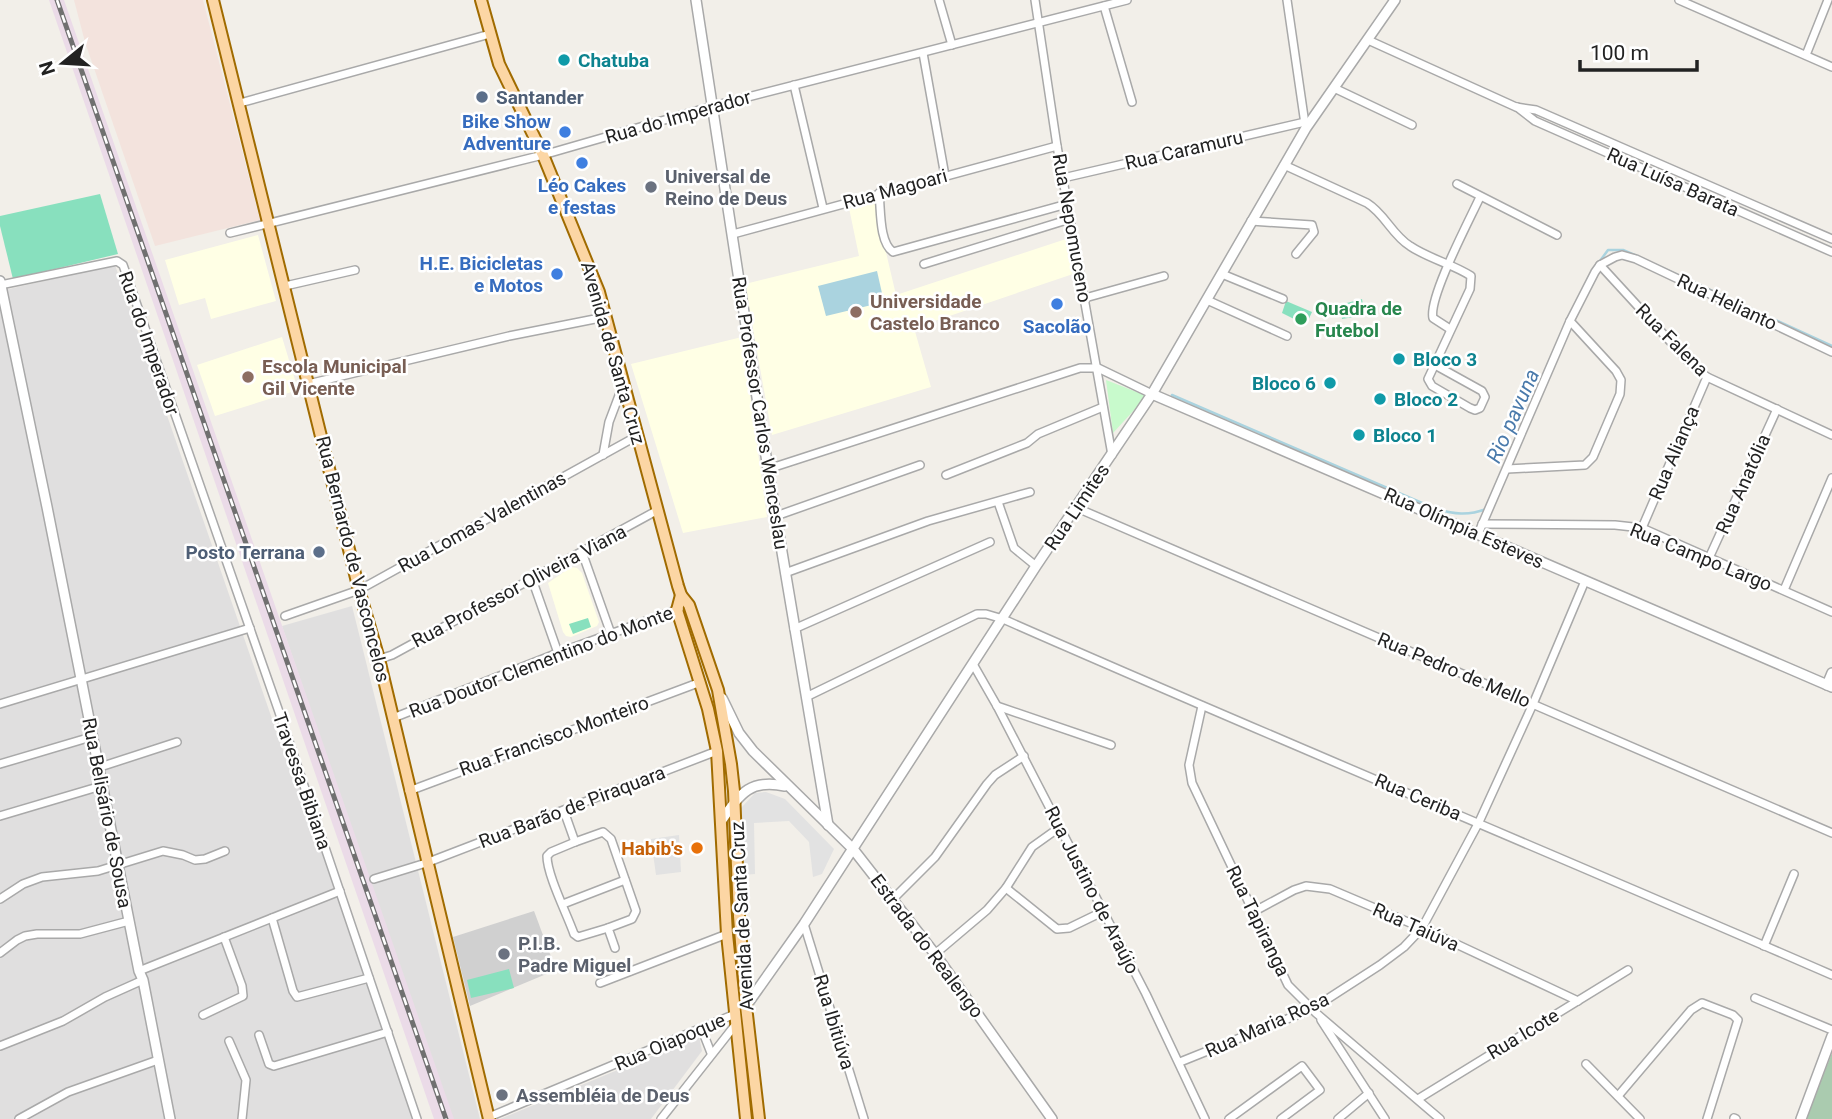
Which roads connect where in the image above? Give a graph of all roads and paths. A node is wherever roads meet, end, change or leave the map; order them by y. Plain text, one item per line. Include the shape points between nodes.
1 (213, 0) edge
2 (481, 0) edge
3 (696, 0) edge
4 (939, 0) edge
5 (1035, 0) edge
6 (1127, 0) edge
7 (1287, 0) edge
8 (1395, 0) edge
9 (1679, 0) edge
10 (1828, 0) edge
11 (1104, 6) junction
12 (1039, 23) junction
13 (490, 34) junction
14 (1368, 40) junction
15 (953, 45) junction
16 (923, 53) junction
17 (1806, 55) junction
18 (1832, 67) edge
19 (794, 85) junction
20 (1334, 88) junction
21 (1132, 102) dead end
22 (240, 103) junction
23 (713, 106) junction
24 (1522, 112) junction
25 (1305, 125) junction
26 (1412, 125) dead end
27 (1058, 146) junction
28 (543, 155) junction
29 (1284, 165) junction
30 (945, 176) junction
31 (1063, 178) junction
32 (1457, 184) dead end
33 (879, 193) junction
34 (1480, 197) junction
35 (1067, 204) junction
36 (823, 208) junction
37 (1071, 222) junction
38 (1251, 222) junction
39 (269, 223) junction
40 (230, 233) dead end
41 (733, 234) junction
42 (1557, 235) dead end
43 (1832, 239) edge
44 (1832, 252) edge
45 (1296, 254) dead end
46 (924, 264) dead end
47 (1448, 265) junction
48 (1600, 265) junction
49 (355, 270) dead end
50 (1222, 274) junction
51 (1164, 276) dead end
52 (0, 284) edge
53 (285, 286) junction
54 (1085, 298) junction
55 (1283, 299) dead end
56 (1207, 300) junction
57 (605, 317) junction
58 (1570, 321) junction
59 (1450, 330) junction
60 (1287, 335) dead end
61 (1832, 352) edge
62 (1435, 365) junction
63 (1098, 368) junction
64 (1707, 377) junction
65 (623, 384) junction
66 (309, 387) junction
67 (1152, 394) junction
68 (1103, 407) junction
69 (1777, 409) junction
70 (1832, 435) edge
71 (637, 436) junction
72 (184, 444) joint
73 (1112, 454) junction
74 (603, 455) junction
75 (920, 465) dead end
76 (768, 469) junction
77 (1507, 470) junction
78 (946, 475) dead end
79 (1832, 478) edge
80 (1030, 492) dead end
81 (998, 502) junction
82 (1077, 508) junction
83 (658, 510) junction
84 (776, 516) junction
85 (1642, 528) junction
86 (1480, 529) junction
87 (990, 542) dead end
88 (582, 552) junction
89 (1709, 558) junction
90 (1036, 566) junction
91 (785, 573) junction
92 (532, 579) junction
93 (1585, 581) junction
94 (359, 590) junction
95 (1784, 590) junction
96 (681, 595) junction
97 (689, 605) junction
98 (677, 610) junction
99 (1832, 612) edge
100 (285, 616) dead end
101 (1003, 618) junction
102 (250, 628) junction
103 (794, 629) junction
104 (611, 634) junction
105 (558, 653) junction
106 (379, 659) junction
107 (973, 664) junction
108 (1832, 673) edge
109 (80, 679) junction
110 (698, 683) junction
111 (1829, 686) edge
112 (718, 690) junction
113 (806, 697) junction
114 (0, 704) edge
115 (1533, 704) junction
116 (998, 706) junction
117 (1202, 706) junction
118 (393, 718) junction
119 (91, 737) junction
120 (177, 743) dead end
121 (1111, 745) dead end
122 (717, 751) junction
123 (1024, 756) junction
124 (0, 764) edge
125 (97, 768) junction
126 (101, 786) junction
127 (787, 786) junction
128 (821, 789) junction
129 (409, 791) junction
130 (735, 802) junction
131 (803, 802) junction
132 (564, 811) junction
133 (0, 816) edge
134 (722, 820) junction
135 (1479, 822) junction
136 (828, 825) junction
137 (1060, 827) junction
138 (1832, 833) edge
139 (575, 842) junction
140 (853, 849) junction
141 (225, 851) dead end
142 (426, 863) junction
143 (116, 864) junction
144 (1794, 874) dead end
145 (374, 879) dead end
146 (625, 880) junction
147 (1006, 888) junction
148 (340, 891) junction
149 (0, 899) edge
150 (893, 900) junction
151 (563, 904) junction
152 (1102, 912) junction
153 (1253, 912) junction
154 (272, 918) junction
155 (128, 921) junction
156 (804, 924) junction
157 (608, 928) junction
158 (1422, 928) junction
159 (727, 934) junction
160 (224, 937) junction
161 (1764, 946) junction
162 (615, 948) dead end
163 (0, 953) edge
164 (935, 954) junction
165 (1628, 970) dead end
166 (139, 971) junction
167 (1832, 975) edge
168 (369, 978) junction
169 (143, 980) junction
170 (600, 983) dead end
171 (1755, 999) dead end
172 (1578, 1001) junction
173 (746, 1006) junction
174 (1314, 1011) junction
175 (203, 1015) dead end
176 (736, 1019) junction
177 (702, 1030) junction
178 (1832, 1030) edge
179 (388, 1032) junction
180 (259, 1035) dead end
181 (1832, 1036) edge
182 (229, 1041) dead end
183 (0, 1046) edge
184 (711, 1053) junction
185 (158, 1060) junction
186 (1180, 1062) junction
187 (1586, 1064) dead end
188 (1368, 1093) junction
189 (1618, 1096) junction
190 (1418, 1099) junction
191 (489, 1118) edge
192 (19, 1119) edge
193 (170, 1119) edge
194 (242, 1119) edge
195 (417, 1119) edge
196 (661, 1119) edge
197 (746, 1119) edge
198 (759, 1119) edge
199 (864, 1119) edge
200 (1052, 1119) edge
201 (1205, 1119) edge
202 (1229, 1119) edge
203 (1281, 1119) edge
204 (1338, 1119) edge
205 (1385, 1119) edge
206 (1440, 1119) edge
207 (1640, 1119) edge
208 (1707, 1119) edge
209 (1801, 1119) edge

1 - 22 main road, Rua Bernardo de Vasconcelos
2 - 13 main road, Avenida de Santa Cruz
3 - 23 street, Rua Professor Carlos Wenceslau
4 - 15 street
5 - 12 street, Rua Nepomuceno
6 - 11 street, Rua do Imperador
7 - 25 street
8 - 14 street, Rua Limites
9 - 17 street
10 - 17 street
11 - 12 street, Rua do Imperador
11 - 21 street
12 - 15 street, Rua do Imperador
12 - 27 street, Rua Nepomuceno
13 - 22 street
13 - 28 main road, Avenida de Santa Cruz via 504,76
14 - 20 street, Rua Limites
14 - 24 street, Rua Luísa Barata
15 - 16 street, Rua do Imperador
16 - 19 street, Rua do Imperador
16 - 30 street
17 - 18 street
19 - 23 street, Rua do Imperador
19 - 36 street
20 - 25 street, Rua Limites
20 - 26 street
22 - 39 main road, Rua Bernardo de Vasconcelos
23 - 28 street, Rua do Imperador
23 - 41 street, Rua Professor Carlos Wenceslau
24 - 43 street, Rua Luísa Barata via 1536,110
24 - 44 street, Rua Luísa Barata
25 - 29 street, Rua Limites
25 - 31 street, Rua Caramuru
27 - 30 street, Rua Magoari
27 - 31 street, Rua Nepomuceno
28 - 39 street, Rua do Imperador
28 - 57 main road, Avenida de Santa Cruz via 579,239
29 - 38 street, Rua Limites
29 - 47 street via 1367,203 1412,248
30 - 33 street, Rua Magoari
31 - 35 street, Rua Nepomuceno
32 - 34 street
33 - 35 street, Rua Magoari via 883,229 893,252
33 - 36 street, Rua Magoari
34 - 42 street
34 - 47 street
35 - 37 street, Rua Nepomuceno
36 - 41 street, Rua Magoari
37 - 46 street
37 - 54 street, Rua Nepomuceno
38 - 45 street via 1311,225 1314,232
38 - 50 street, Rua Limites
39 - 40 street, Rua do Imperador
39 - 53 main road, Rua Bernardo de Vasconcelos
41 - 76 street, Rua Professor Carlos Wenceslau
47 - 59 street via 1431,314
47 - 59 street via 1473,279
48 - 58 street
48 - 61 street, Rua Helianto via 1622,255 1636,259
48 - 64 street, Rua Falena
49 - 53 street
50 - 55 street
50 - 56 street, Rua Limites
51 - 54 street
52 - 72 street, Rua do Imperador via 117,261 123,265
52 - 109 street, Rua Belisário de Sousa
53 - 66 main road, Rua Bernardo de Vasconcelos
54 - 63 street, Rua Nepomuceno
56 - 60 street
56 - 67 street, Rua Limites
57 - 65 main road, Avenida de Santa Cruz
57 - 66 street via 509,336
58 - 77 street
58 - 77 street via 1616,370 1620,394 1593,457 1585,465
59 - 62 street
62 - 62 street via 1429,383 1475,410 1480,408 1485,397 1482,391
63 - 67 street, Rua Olímpia Esteves
63 - 68 street, Rua Nepomuceno
63 - 76 street via 1072,370
64 - 69 street, Rua Falena
64 - 85 street, Rua Aliança
65 - 71 main road, Avenida de Santa Cruz
65 - 74 street
66 - 94 main road, Rua Bernardo de Vasconcelos
67 - 73 street, Rua Limites
67 - 86 street, Rua Olímpia Esteves
68 - 73 street, Rua Nepomuceno
68 - 78 street
69 - 70 street, Rua Falena
69 - 89 street, Rua Anatólia
71 - 74 street, Rua Lomas Valentinas
71 - 83 main road, Avenida de Santa Cruz
72 - 102 street, Travessa Bibiana
73 - 82 street, Rua Limites
74 - 94 street, Rua Lomas Valentinas
75 - 84 street
76 - 84 street, Rua Professor Carlos Wenceslau
77 - 86 street
79 - 95 street
80 - 81 street
81 - 90 street via 1014,548
81 - 91 street via 928,521
82 - 90 street, Rua Limites
82 - 115 street, Rua Pedro de Mello
83 - 88 street, Rua Professor Oliveira Viana
83 - 96 main road, Avenida de Santa Cruz
84 - 91 street, Rua Professor Carlos Wenceslau
85 - 86 street, Rua Campo Largo
85 - 89 street, Rua Campo Largo
86 - 93 street, Rua Olímpia Esteves
87 - 103 street
88 - 92 street, Rua Professor Oliveira Viana
88 - 104 street
89 - 95 street, Rua Campo Largo
90 - 101 street, Rua Limites
91 - 103 street, Rua Professor Carlos Wenceslau
92 - 105 street
92 - 106 street, Rua Professor Oliveira Viana
93 - 111 street, Rua Olímpia Esteves
93 - 115 street, Rua Maria Rosa
94 - 100 street, Rua Lomas Valentinas
94 - 106 main road, Rua Bernardo de Vasconcelos
95 - 99 street, Rua Campo Largo
96 - 97 main road, Avenida de Santa Cruz
96 - 98 main road
97 - 98 street, Rua Doutor Clementino do Monte
97 - 112 main road, Avenida de Santa Cruz
98 - 104 street, Rua Doutor Clementino do Monte
98 - 110 main road, Avenida de Santa Cruz
101 - 107 street, Rua Limites
101 - 113 street via 977,614
101 - 117 street, Rua Ceriba
102 - 109 street
102 - 148 street, Travessa Bibiana
103 - 113 street, Rua Professor Carlos Wenceslau
104 - 105 street, Rua Doutor Clementino do Monte
105 - 118 street, Rua Doutor Clementino do Monte
106 - 118 main road, Rua Bernardo de Vasconcelos
107 - 116 street, Rua Justino de Araújo
107 - 140 street, Rua Limites
108 - 111 street
109 - 114 street
109 - 119 street, Rua Belisário de Sousa
110 - 122 main road, Avenida de Santa Cruz
110 - 129 street, Rua Francisco Monteiro
112 - 127 street, Estrada do Realengo via 745,741
112 - 130 main road, Avenida de Santa Cruz
113 - 128 street, Rua Professor Carlos Wenceslau
115 - 135 street, Rua Maria Rosa
115 - 138 street, Rua Pedro de Mello
116 - 121 street
116 - 123 street, Rua Justino de Araújo
117 - 135 street, Rua Ceriba
117 - 153 street, Rua Tapiranga via 1189,775
118 - 129 main road, Rua Bernardo de Vasconcelos
119 - 124 street
119 - 125 street, Rua Belisário de Sousa
120 - 125 street
122 - 132 street, Rua Barão de Piraquara
122 - 134 main road, Avenida de Santa Cruz
123 - 137 street, Rua Justino de Araújo
123 - 150 street via 995,775 935,857
125 - 126 street, Rua Belisário de Sousa
126 - 133 street
126 - 143 street, Rua Belisário de Sousa
127 - 130 street via 762,783 743,792
127 - 131 street, Estrada do Realengo
128 - 131 street via 815,802
128 - 136 street, Rua Professor Carlos Wenceslau
129 - 142 main road, Rua Bernardo de Vasconcelos
130 - 134 street
130 - 173 main road, Avenida de Santa Cruz
131 - 136 street, Estrada do Realengo
132 - 139 street
132 - 142 street, Rua Barão de Piraquara
134 - 159 main road, Avenida de Santa Cruz
135 - 158 street, Rua Maria Rosa
135 - 161 street, Rua Ceriba
136 - 140 street, Estrada do Realengo
137 - 147 street via 1032,847
137 - 152 street, Rua Justino de Araújo
139 - 146 street via 606,832
139 - 151 street via 547,856
140 - 150 street, Estrada do Realengo
140 - 156 street, Rua Limites
141 - 143 street via 195,860 163,851
142 - 145 street, Rua Barão de Piraquara
142 - 191 main road, Rua Bernardo de Vasconcelos
143 - 149 street via 89,873 42,877
143 - 155 street, Rua Belisário de Sousa
144 - 161 street
146 - 151 street
146 - 157 street via 636,915
147 - 152 street via 1057,929
147 - 164 street
148 - 154 street
148 - 168 street, Travessa Bibiana
150 - 164 street, Estrada do Realengo
151 - 157 street via 578,937
152 - 186 street, Rua Justino de Araújo
153 - 158 street, Rua Taiúva via 1294,890 1318,886
153 - 174 street, Rua Tapiranga via 1288,985
154 - 160 street
154 - 168 street via 298,997
155 - 163 street via 80,934 25,936
155 - 166 street, Rua Belisário de Sousa
156 - 173 street, Rua Limites
156 - 199 street, Rua Ibitiúva
157 - 162 street
158 - 172 street, Rua Taiúva
158 - 174 street, Rua Maria Rosa via 1396,953
159 - 170 street
159 - 176 main road, Avenida de Santa Cruz
160 - 166 street
160 - 175 street via 243,996
161 - 167 street, Rua Ceriba
164 - 200 street, Estrada do Realengo
165 - 172 street, Rua Icote
166 - 169 street, Rua Belisário de Sousa
168 - 179 street, Travessa Bibiana
169 - 183 street
169 - 185 street, Rua Belisário de Sousa
171 - 178 street
172 - 190 street, Rua Icote
173 - 198 main road, Avenida de Santa Cruz
174 - 186 street, Rua Maria Rosa
174 - 188 street
174 - 190 street, Rua Tapiranga
176 - 177 street, Rua Oiapoque
176 - 184 street
176 - 197 main road, Avenida de Santa Cruz
177 - 184 street
177 - 191 street, Rua Oiapoque
179 - 180 street via 271,1066
179 - 195 street, Travessa Bibiana
181 - 209 street
182 - 194 street via 246,1080
184 - 196 street
185 - 192 street via 68,1092
185 - 193 street, Rua Belisário de Sousa
186 - 201 street, Rua Justino de Araújo
187 - 189 street
188 - 204 street
188 - 205 street
189 - 207 street
189 - 208 street via 1702,1003 1738,1020
190 - 206 street, Rua Tapiranga
202 - 203 street via 1302,1066 1320,1090

